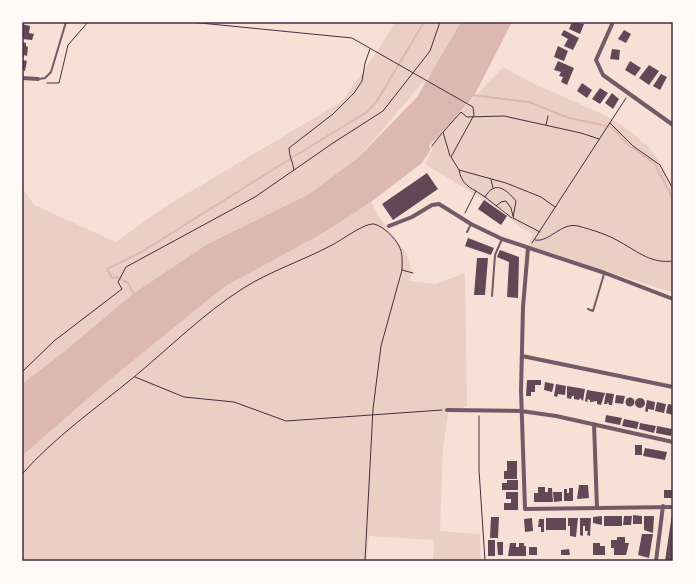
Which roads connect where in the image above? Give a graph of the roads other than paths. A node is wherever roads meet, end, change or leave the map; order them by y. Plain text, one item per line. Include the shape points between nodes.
1 (66, 22) edge
2 (613, 22) edge
3 (22, 78) edge
4 (38, 79) joint
5 (673, 125) edge
6 (470, 224) junction
7 (389, 226) dead end
8 (467, 232) dead end
9 (502, 239) junction
10 (528, 248) junction
11 (605, 273) junction
12 (492, 296) dead end
13 (673, 299) edge
14 (588, 309) dead end
15 (522, 356) junction
16 (673, 387) edge
17 (447, 410) road end
18 (521, 412) junction
19 (594, 424) junction
20 (673, 442) edge
21 (663, 506) junction
22 (673, 507) edge
23 (597, 508) junction
24 (656, 561) edge

1 - 4 lane via 51,72 45,78
2 - 5 street via 596,60 603,75
3 - 4 street
6 - 7 street via 439,204
6 - 8 lane
6 - 9 street
9 - 10 street
9 - 12 lane via 495,255
10 - 11 street
10 - 15 street
11 - 13 street
11 - 14 lane via 593,310
15 - 16 street
15 - 18 street
17 - 18 street
18 - 19 street
18 - 23 street via 525,509
19 - 20 street
19 - 23 street
21 - 22 street
21 - 23 street
21 - 24 street

